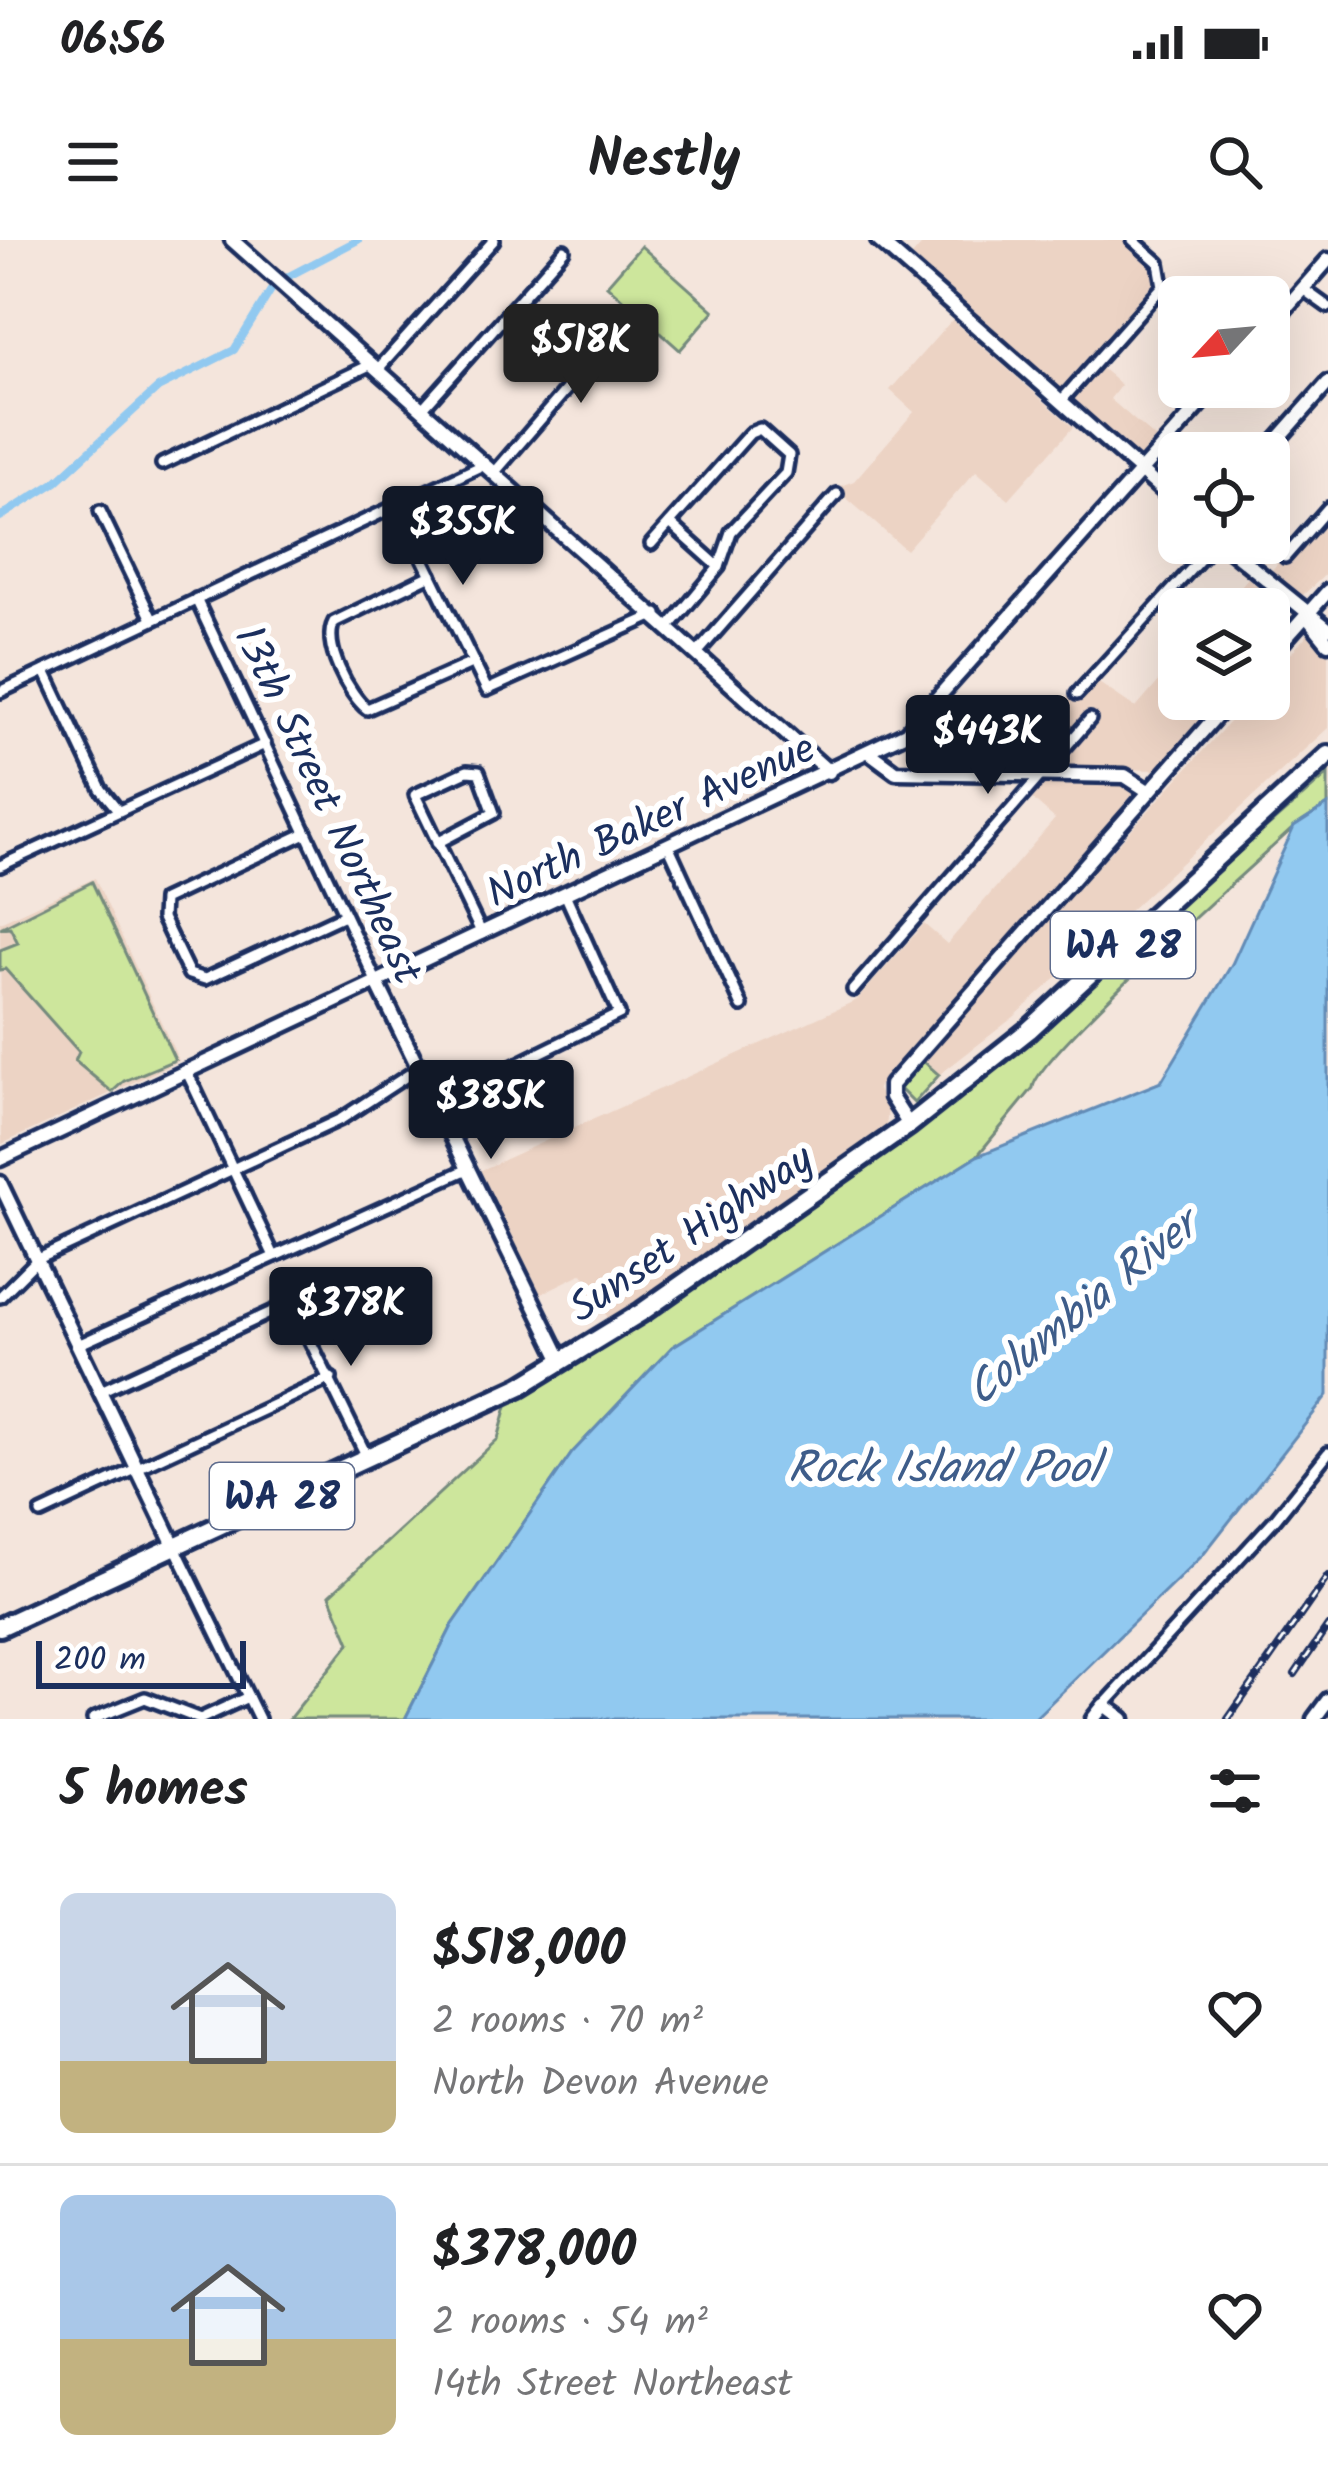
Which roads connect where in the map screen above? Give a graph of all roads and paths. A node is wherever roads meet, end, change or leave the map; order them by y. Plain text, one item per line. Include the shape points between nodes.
1 (232, 240) edge
2 (494, 240) edge
3 (878, 240) edge
4 (1133, 240) edge
5 (564, 250) dead end
6 (1328, 260) edge
7 (1303, 289) junction
8 (1290, 304) edge
9 (1328, 307) edge
10 (634, 311) dead end
11 (375, 367) junction
12 (1328, 383) edge
13 (1060, 401) junction
14 (1198, 408) edge
15 (422, 409) junction
16 (1285, 432) edge
17 (162, 464) dead end
18 (490, 468) junction
19 (1142, 472) junction
20 (1158, 486) edge
21 (837, 494) dead end
22 (397, 506) junction
23 (1328, 508) edge
24 (100, 511) dead end
25 (670, 523) junction
26 (651, 544) dead end
27 (1290, 551) edge
28 (1198, 564) edge
29 (1243, 564) edge
30 (719, 568) junction
31 (431, 575) junction
32 (1328, 591) edge
33 (196, 599) junction
34 (657, 614) junction
35 (1306, 616) junction
36 (152, 620) junction
37 (670, 626) junction
38 (1328, 629) edge
39 (1290, 634) edge
40 (1328, 643) edge
41 (699, 651) junction
42 (474, 662) junction
43 (45, 671) junction
44 (0, 692) edge
45 (1077, 694) dead end
46 (1090, 719) dead end
47 (1212, 720) edge
48 (265, 744) junction
49 (869, 752) junction
50 (1328, 755) edge
51 (830, 772) junction
52 (1042, 774) junction
53 (1148, 791) junction
54 (118, 810) junction
55 (306, 833) junction
56 (437, 843) junction
57 (669, 847) junction
58 (1, 863) edge
59 (565, 894) junction
60 (344, 915) junction
61 (482, 934) junction
62 (377, 983) junction
63 (853, 990) dead end
64 (742, 1006) dead end
65 (419, 1068) junction
66 (187, 1072) junction
67 (436, 1104) junction
68 (909, 1125) junction
69 (0, 1159) edge
70 (235, 1169) junction
71 (468, 1169) junction
72 (0, 1183) edge
73 (274, 1256) junction
74 (38, 1259) junction
75 (0, 1297) edge
76 (80, 1344) junction
77 (562, 1361) junction
78 (331, 1378) junction
79 (103, 1390) junction
80 (1328, 1453) edge
81 (367, 1456) junction
82 (139, 1466) junction
83 (41, 1513) dead end
84 (175, 1545) junction
85 (0, 1627) edge
86 (248, 1697) junction
87 (1328, 1700) edge
88 (1104, 1706) junction
89 (93, 1719) edge
90 (200, 1719) edge
91 (259, 1719) edge
92 (1093, 1719) edge
93 (1123, 1719) edge
94 (1314, 1719) edge

1 - 11 main road
2 - 11 street
3 - 13 main road
4 - 13 street via 1164,276 1158,293
5 - 15 street
6 - 7 main road
7 - 8 main road
7 - 9 street
10 - 18 street
11 - 15 main road
11 - 17 street
12 - 16 main road
13 - 19 main road
14 - 19 main road, North Baker Avenue
15 - 18 main road
18 - 22 street
18 - 34 main road
19 - 20 main road
19 - 49 main road, North Baker Avenue via 934,706
21 - 41 street
22 - 31 street
22 - 33 street
23 - 27 street
24 - 36 street
25 - 26 street
25 - 30 street
25 - 30 street via 750,433 766,434 789,454 791,464 731,532
28 - 45 street
29 - 35 main road
30 - 37 street
31 - 42 street
31 - 42 street via 329,629 358,700 379,707
32 - 35 main road
33 - 36 street
33 - 48 street, 13th Street Northeast
34 - 37 main road
34 - 42 street via 487,690
35 - 38 main road
35 - 39 main road
35 - 40 main road
36 - 43 street
37 - 41 main road
41 - 51 main road
43 - 44 street
43 - 54 street
46 - 52 street
47 - 53 main road
48 - 54 street
48 - 55 street, 13th Street Northeast
49 - 51 main road, North Baker Avenue
49 - 52 main road via 896,772
50 - 68 highway, Sunset Highway / WA 28 via 1029,1030
51 - 57 main road, North Baker Avenue
52 - 53 main road via 1125,776
52 - 63 street
53 - 68 main road via 891,1085
54 - 58 street
55 - 60 street, 13th Street Northeast
55 - 60 street via 163,900 162,918 189,974 205,979
56 - 56 street via 494,813 483,778 467,771 416,795
56 - 61 street
57 - 59 main road, North Baker Avenue
57 - 64 street
59 - 61 main road, North Baker Avenue
59 - 67 street via 619,1015
60 - 62 street, 13th Street Northeast
61 - 62 main road, North Baker Avenue
62 - 65 main road, 13th Street Northeast
62 - 66 main road, North Baker Avenue
65 - 67 main road, 13th Street Northeast
65 - 70 street via 361,1109
66 - 69 main road, North Baker Avenue
66 - 70 street
67 - 71 main road, 13th Street Northeast
68 - 77 highway, Sunset Highway / WA 28
70 - 73 street
70 - 74 street
71 - 73 street
71 - 77 main road, 13th Street Northeast
72 - 74 main road
73 - 76 street
74 - 75 street
74 - 76 main road
76 - 79 main road
77 - 81 highway, Sunset Highway / WA 28
78 - 79 street via 294,1308
78 - 81 street
78 - 82 street
79 - 82 main road
80 - 88 street
81 - 84 highway, Sunset Highway / WA 28
82 - 83 street
82 - 84 main road
84 - 85 highway, Sunset Highway / WA 28
84 - 86 street
86 - 90 street
86 - 91 street
87 - 94 main road
88 - 92 main road
88 - 93 main road
89 - 90 street via 145,1698

